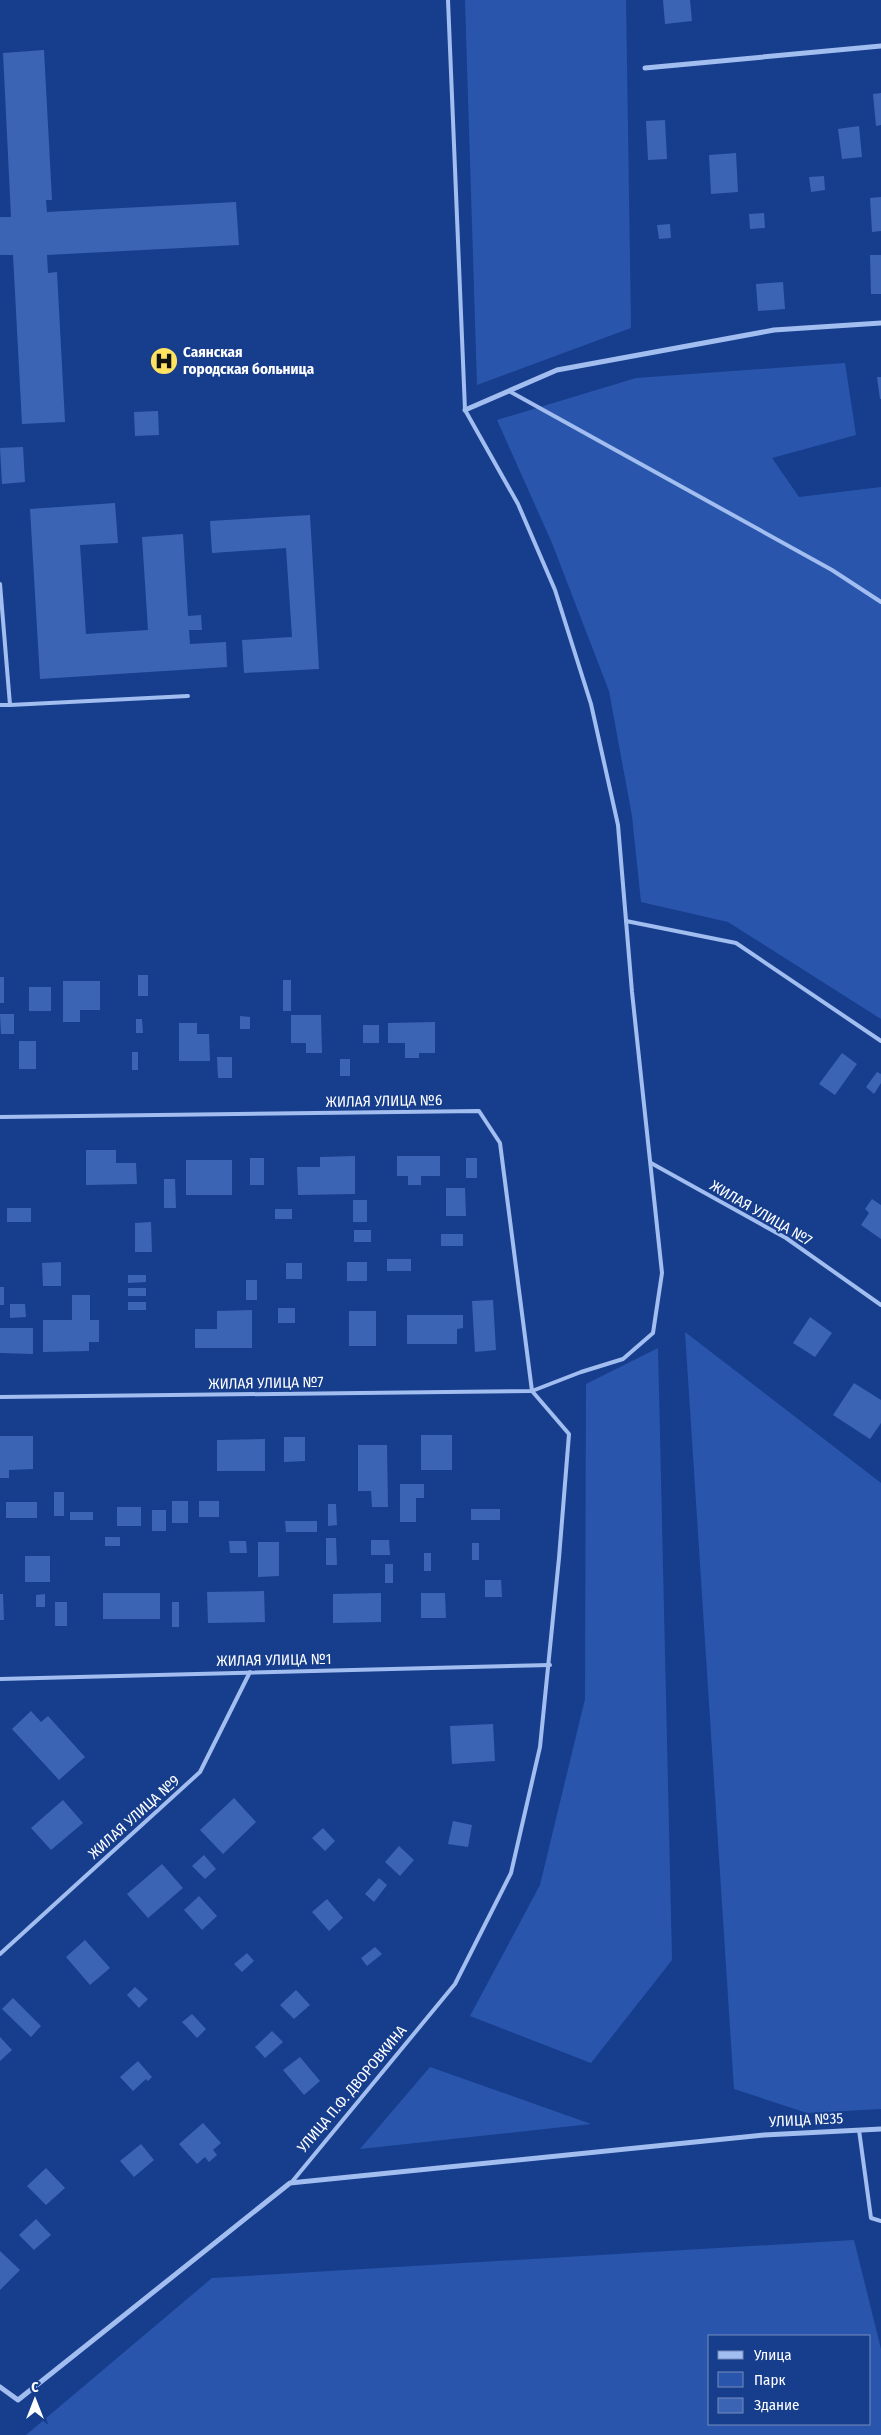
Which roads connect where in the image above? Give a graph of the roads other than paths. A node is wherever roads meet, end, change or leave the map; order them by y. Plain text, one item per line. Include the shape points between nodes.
1 (448, 0) edge
2 (881, 46) edge
3 (644, 68) dead end
4 (881, 323) edge
5 (509, 391) junction
6 (465, 410) junction
7 (0, 584) edge
8 (881, 602) edge
9 (188, 696) dead end
10 (0, 705) edge
11 (10, 705) junction
12 (626, 922) junction
13 (881, 1042) edge
14 (0, 1117) edge
15 (651, 1163) junction
16 (881, 1305) edge
17 (532, 1391) junction
18 (0, 1397) edge
19 (550, 1665) junction
20 (250, 1672) junction
21 (0, 1679) edge
22 (0, 1954) edge
23 (881, 2129) edge
24 (859, 2130) junction
25 (290, 2183) junction
26 (881, 2221) edge
27 (0, 2387) edge

1 - 6 lane
2 - 3 street
4 - 5 street via 774,330 557,370
5 - 6 street
5 - 8 lane via 832,570
6 - 12 lane via 518,504 554,590 591,704 618,825
7 - 11 lane
9 - 11 lane
10 - 11 lane
12 - 13 lane via 736,944
12 - 15 lane
14 - 17 lane, ЖИЛАЯ УЛИЦА №6 via 479,1111 500,1143
15 - 16 lane, ЖИЛАЯ УЛИЦА №7 via 786,1238
15 - 17 lane via 662,1273 653,1333 623,1359
17 - 18 lane, ЖИЛАЯ УЛИЦА №7
17 - 19 lane, УЛИЦА П.Ф. ДВОРОВКИНА via 569,1434
19 - 20 lane, ЖИЛАЯ УЛИЦА №1
19 - 25 lane, УЛИЦА П.Ф. ДВОРОВКИНА via 540,1747 507,1882 455,1984
20 - 21 lane, ЖИЛАЯ УЛИЦА №1
20 - 22 lane, ЖИЛАЯ УЛИЦА №9 via 200,1772
23 - 24 street, УЛИЦА №35
24 - 25 street, УЛИЦА №35 via 733,2138
24 - 26 lane via 871,2218
25 - 27 street, УЛИЦА П.Ф. ДВОРОВКИНА via 18,2400

